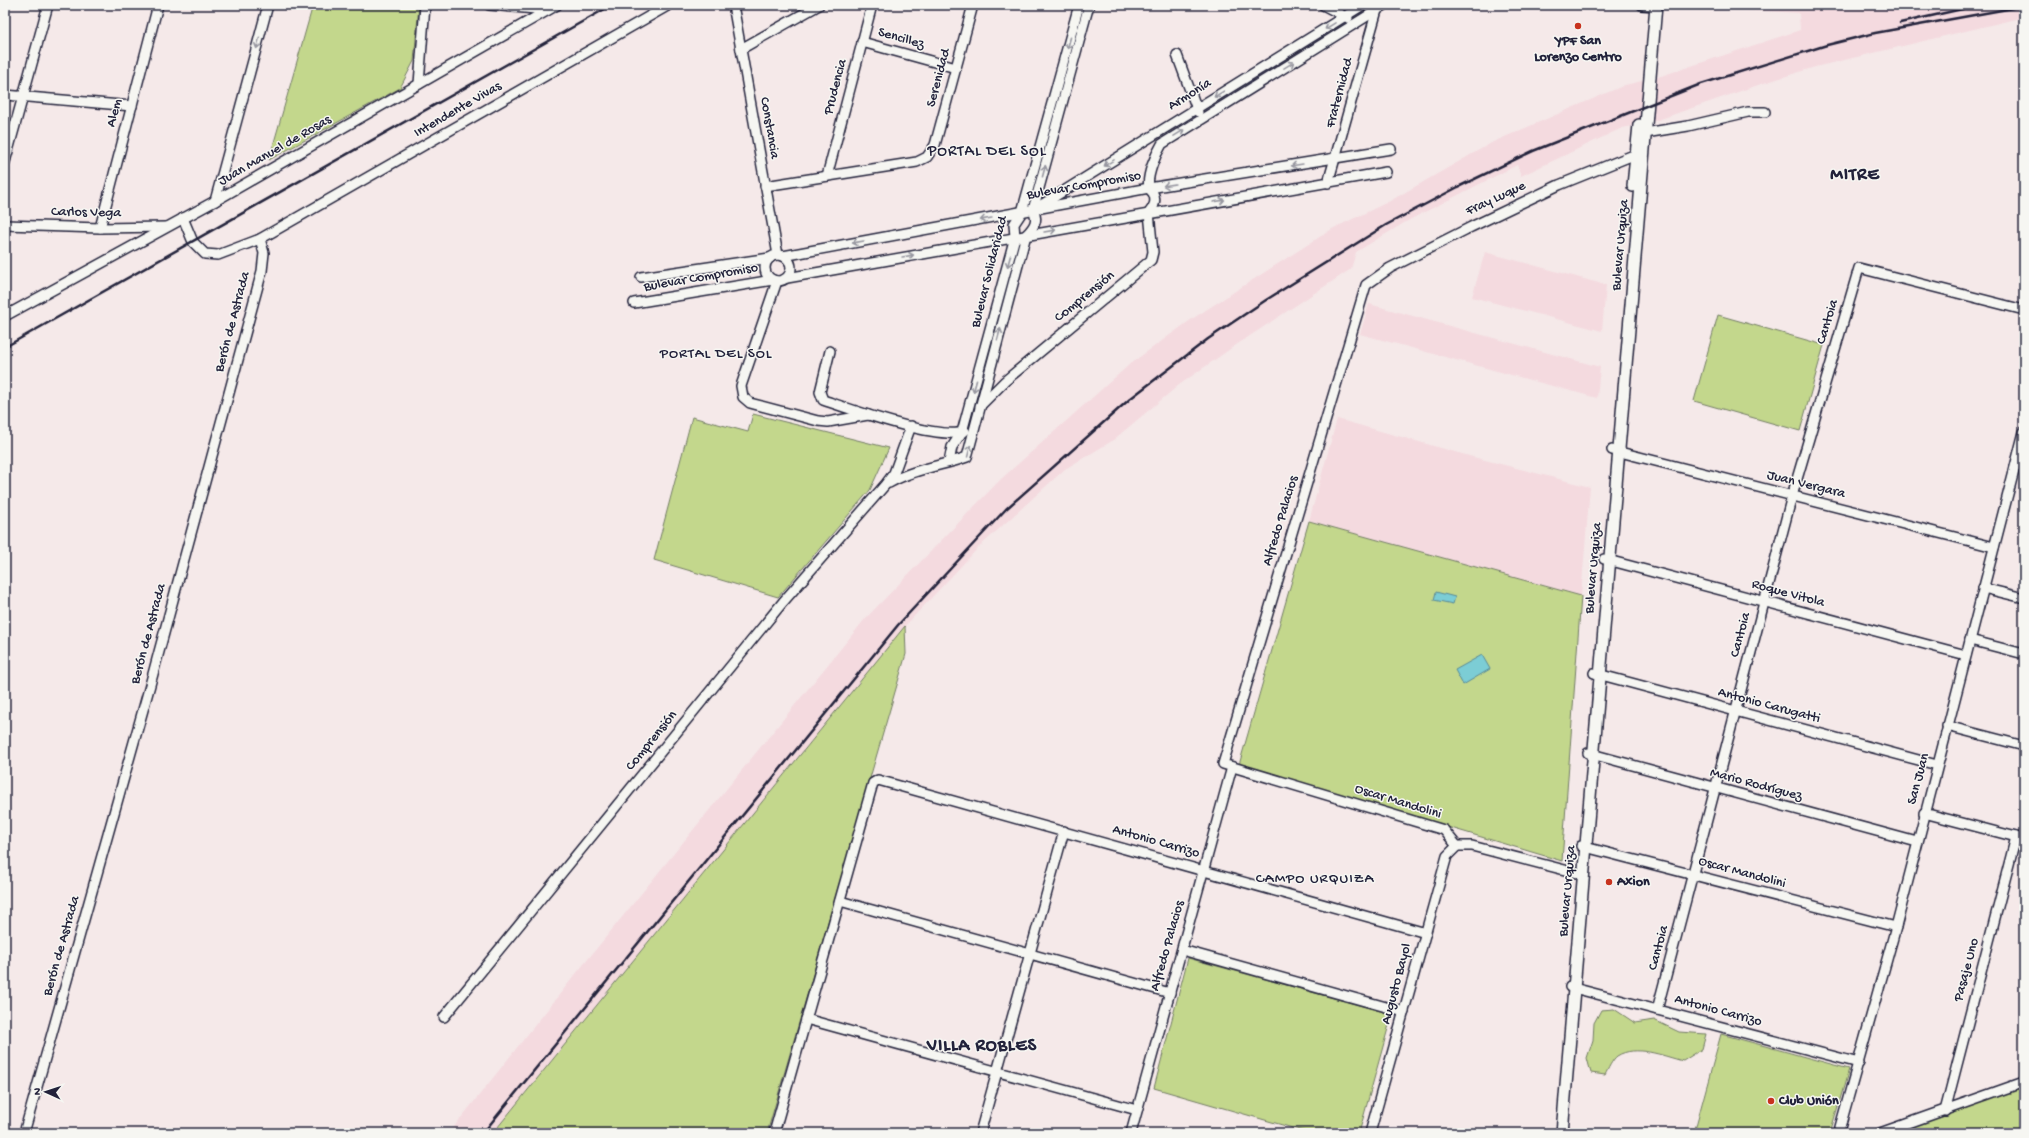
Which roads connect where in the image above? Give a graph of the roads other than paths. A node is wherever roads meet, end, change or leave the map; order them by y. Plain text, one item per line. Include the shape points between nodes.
1 (48, 5) edge
2 (158, 5) edge
3 (268, 5) edge
4 (425, 5) edge
5 (489, 5) edge
6 (557, 5) edge
7 (669, 5) edge
8 (733, 5) edge
9 (818, 5) edge
10 (872, 5) edge
11 (973, 5) edge
12 (1079, 5) edge
13 (1089, 5) edge
14 (1323, 5) edge
15 (1363, 5) edge
16 (1651, 5) edge
17 (1381, 8) edge
18 (548, 10) junction
19 (1346, 16) junction
20 (1356, 23) junction
21 (862, 42) junction
22 (741, 49) junction
23 (1177, 55) dead end
24 (956, 68) junction
25 (419, 84) junction
26 (5, 95) edge
27 (23, 96) junction
28 (132, 106) junction
29 (1196, 108) junction
30 (1765, 112) dead end
31 (1200, 120) junction
32 (1641, 134) junction
33 (1391, 149) dead end
34 (1640, 152) junction
35 (1336, 158) junction
36 (5, 162) edge
37 (1386, 172) dead end
38 (827, 176) junction
39 (1328, 183) junction
40 (765, 186) junction
41 (1149, 188) junction
42 (215, 201) junction
43 (1033, 210) junction
44 (1022, 212) junction
45 (1149, 213) junction
46 (183, 218) junction
47 (5, 225) edge
48 (167, 226) junction
49 (100, 228) junction
50 (1026, 235) junction
51 (1015, 237) junction
52 (260, 239) junction
53 (777, 256) junction
54 (641, 277) dead end
55 (787, 278) junction
56 (775, 280) junction
57 (1366, 285) joint
58 (634, 303) dead end
59 (2024, 310) edge
60 (5, 316) edge
61 (830, 351) dead end
62 (980, 406) junction
63 (868, 415) junction
64 (911, 426) junction
65 (975, 426) junction
66 (962, 432) junction
67 (2024, 432) edge
68 (1616, 451) junction
69 (949, 462) junction
70 (885, 485) junction
71 (1792, 496) junction
72 (1994, 548) junction
73 (1607, 560) junction
74 (1983, 588) junction
75 (2024, 598) edge
76 (1764, 602) junction
77 (1970, 640) junction
78 (2024, 654) edge
79 (1966, 655) junction
80 (1597, 674) junction
81 (1735, 711) junction
82 (1947, 726) junction
83 (2024, 746) edge
84 (1591, 754) junction
85 (1223, 764) joint
86 (1937, 765) junction
87 (1232, 767) junction
88 (1715, 788) junction
89 (1924, 813) junction
90 (1064, 831) junction
91 (2020, 838) edge
92 (1916, 842) junction
93 (1458, 846) junction
94 (1584, 846) junction
95 (1204, 870) junction
96 (1581, 874) junction
97 (1692, 875) junction
98 (840, 901) junction
99 (1896, 927) junction
100 (1426, 933) junction
101 (1182, 950) junction
102 (1030, 954) junction
103 (1572, 987) junction
104 (1170, 993) junction
105 (1657, 1010) junction
106 (1404, 1012) junction
107 (444, 1017) dead end
108 (806, 1019) junction
109 (1859, 1063) junction
110 (997, 1072) junction
111 (2024, 1082) edge
112 (1137, 1110) junction
113 (1945, 1111) junction
114 (24, 1133) edge
115 (774, 1133) edge
116 (980, 1133) edge
117 (1131, 1133) edge
118 (1370, 1133) edge
119 (1558, 1133) edge
120 (1562, 1133) edge
121 (1840, 1133) edge
122 (1880, 1133) edge

1 - 27 street
2 - 28 street, Alem
3 -> 42 street
4 - 25 street
5 - 18 street
6 - 18 street, Juan Manuel de Rosas
7 - 52 street, Intendente Vivas
8 - 22 street, Constancia
9 - 22 street
10 - 21 street, Prudencia
11 - 24 street, Serenidad
12 -> 44 street, Bulevar Solidaridad
43 -> 13 street, Bulevar Solidaridad
14 - 19 street
15 - 19 street, Armonía
16 - 32 main road, Bulevar Urquiza
17 - 20 street, Armonía
17 - 35 street, Fraternidad
18 - 25 street, Juan Manuel de Rosas
19 - 20 street
19 -> 29 street, Armonía
31 -> 20 street, Armonía
21 - 24 street, Sencillez
21 - 38 street, Prudencia
22 - 40 street, Constancia
23 - 29 street
24 - 38 street, Serenidad via 935,145 927,157 917,162
25 - 42 street, Juan Manuel de Rosas
26 - 27 street
27 - 28 street
27 - 36 street
28 - 49 street, Alem
29 - 31 street
29 -> 43 street, Armonía
30 - 32 street via 1748,112
41 -> 31 street, Armonía via 1154,158 1162,144
32 - 34 main road, Bulevar Urquiza
33 - 35 street, Bulevar Compromiso
34 - 57 street, Fray Luque via 1559,185 1471,227 1390,268
34 - 68 main road, Bulevar Urquiza
35 - 39 street, Fraternidad
35 -> 41 street, Bulevar Compromiso
37 - 39 street
38 - 40 street
45 -> 39 street
40 - 53 street, Constancia
41 - 43 street, Bulevar Compromiso
41 - 45 street, Comprensión via 1155,200 1154,208
42 - 46 street, Juan Manuel de Rosas
43 - 44 street, Bulevar Compromiso
43 - 50 street, Bulevar Solidaridad via 1036,221 1034,228
44 - 51 street, Bulevar Solidaridad via 1014,224
44 -> 53 street, Bulevar Compromiso
50 -> 45 street
45 - 62 street, Comprensión via 1153,252 1151,260 1005,381
46 - 48 street, Juan Manuel de Rosas
46 - 52 street via 193,242 205,254 218,255
47 - 49 street, Carlos Vega
48 - 49 street, Carlos Vega
48 - 60 street, Juan Manuel de Rosas
50 - 51 street
62 -> 50 street, Bulevar Solidaridad
55 -> 51 street
51 -> 66 street, Bulevar Solidaridad
52 - 114 street, Berón de Astrada via 264,253 262,271 150,685
53 - 54 street, Bulevar Compromiso
53 - 55 street via 790,262 790,274
53 - 56 street via 766,270
55 - 56 street
56 - 58 street, Bulevar Compromiso
56 - 63 street via 741,386 743,397 750,403 818,421 828,422
57 - 85 street, Alfredo Palacios
59 - 71 street, Cantoia via 1859,268
61 - 63 street via 820,392 823,400
62 - 65 street, Bulevar Solidaridad
63 - 64 street
64 - 66 street via 940,433
64 - 70 street, Comprensión via 894,473
65 - 66 street
69 -> 65 street, Bulevar Solidaridad via 967,457
66 - 69 street, Bulevar Solidaridad via 952,447
67 - 72 street, San Juan
68 - 71 street, Juan Vergara
68 - 73 main road, Bulevar Urquiza
69 - 70 street, Comprensión via 902,476
70 - 107 street, Comprensión via 783,602
71 - 72 street, Juan Vergara
71 - 76 street, Cantoia
72 - 74 street, San Juan
73 - 76 street, Roque Vitola
73 - 80 main road, Bulevar Urquiza
74 - 75 street
74 - 77 street, San Juan
76 - 79 street, Roque Vitola
76 - 81 street, Cantoia
77 - 78 street
77 - 79 street, San Juan
79 - 82 street, San Juan
80 - 81 street, Antonio Carugatti
80 - 84 main road, Bulevar Urquiza
81 - 86 street, Antonio Carugatti
81 - 88 street, Cantoia
82 - 83 street
82 - 86 street, San Juan
84 - 88 street, Mario Rodríguez
84 - 94 main road, Bulevar Urquiza
85 - 87 street, Oscar Mandolini
86 - 89 street, San Juan
87 - 93 street, Oscar Mandolini via 1444,830
87 - 95 street, Alfredo Palacios
88 - 92 street, Mario Rodríguez
88 - 97 street, Cantoia
89 - 91 street
89 - 92 street, San Juan
90 - 95 street, Antonio Carrizo
90 - 98 street, Antonio Carrizo via 878,780 873,783
90 - 102 street
91 - 113 street, Pasaje Uno
92 - 99 street, San Juan
93 - 96 street via 1472,846
93 - 100 street, Augusto Bayol via 1447,856
94 - 96 main road, Bulevar Urquiza
94 - 97 street, Oscar Mandolini
95 - 100 street, Antonio Carrizo
95 - 101 street, Alfredo Palacios
96 - 103 main road, Bulevar Urquiza
97 - 99 street, Oscar Mandolini
97 - 105 street, Cantoia
98 - 102 street
98 - 108 street
99 - 109 street, San Juan
100 - 106 street, Augusto Bayol
101 - 104 street, Alfredo Palacios
101 - 106 street
102 - 104 street
102 - 110 street
103 - 105 street, Antonio Carrizo
103 - 119 main road, Bulevar Urquiza
103 - 120 main road, Bulevar Urquiza
104 - 112 street, Alfredo Palacios
105 - 109 street, Antonio Carrizo
106 - 118 street, Augusto Bayol
108 - 110 street
108 - 115 street
109 - 121 street, San Juan
110 - 112 street
110 - 116 street
111 - 113 street
112 - 117 street, Alfredo Palacios
113 - 122 street

